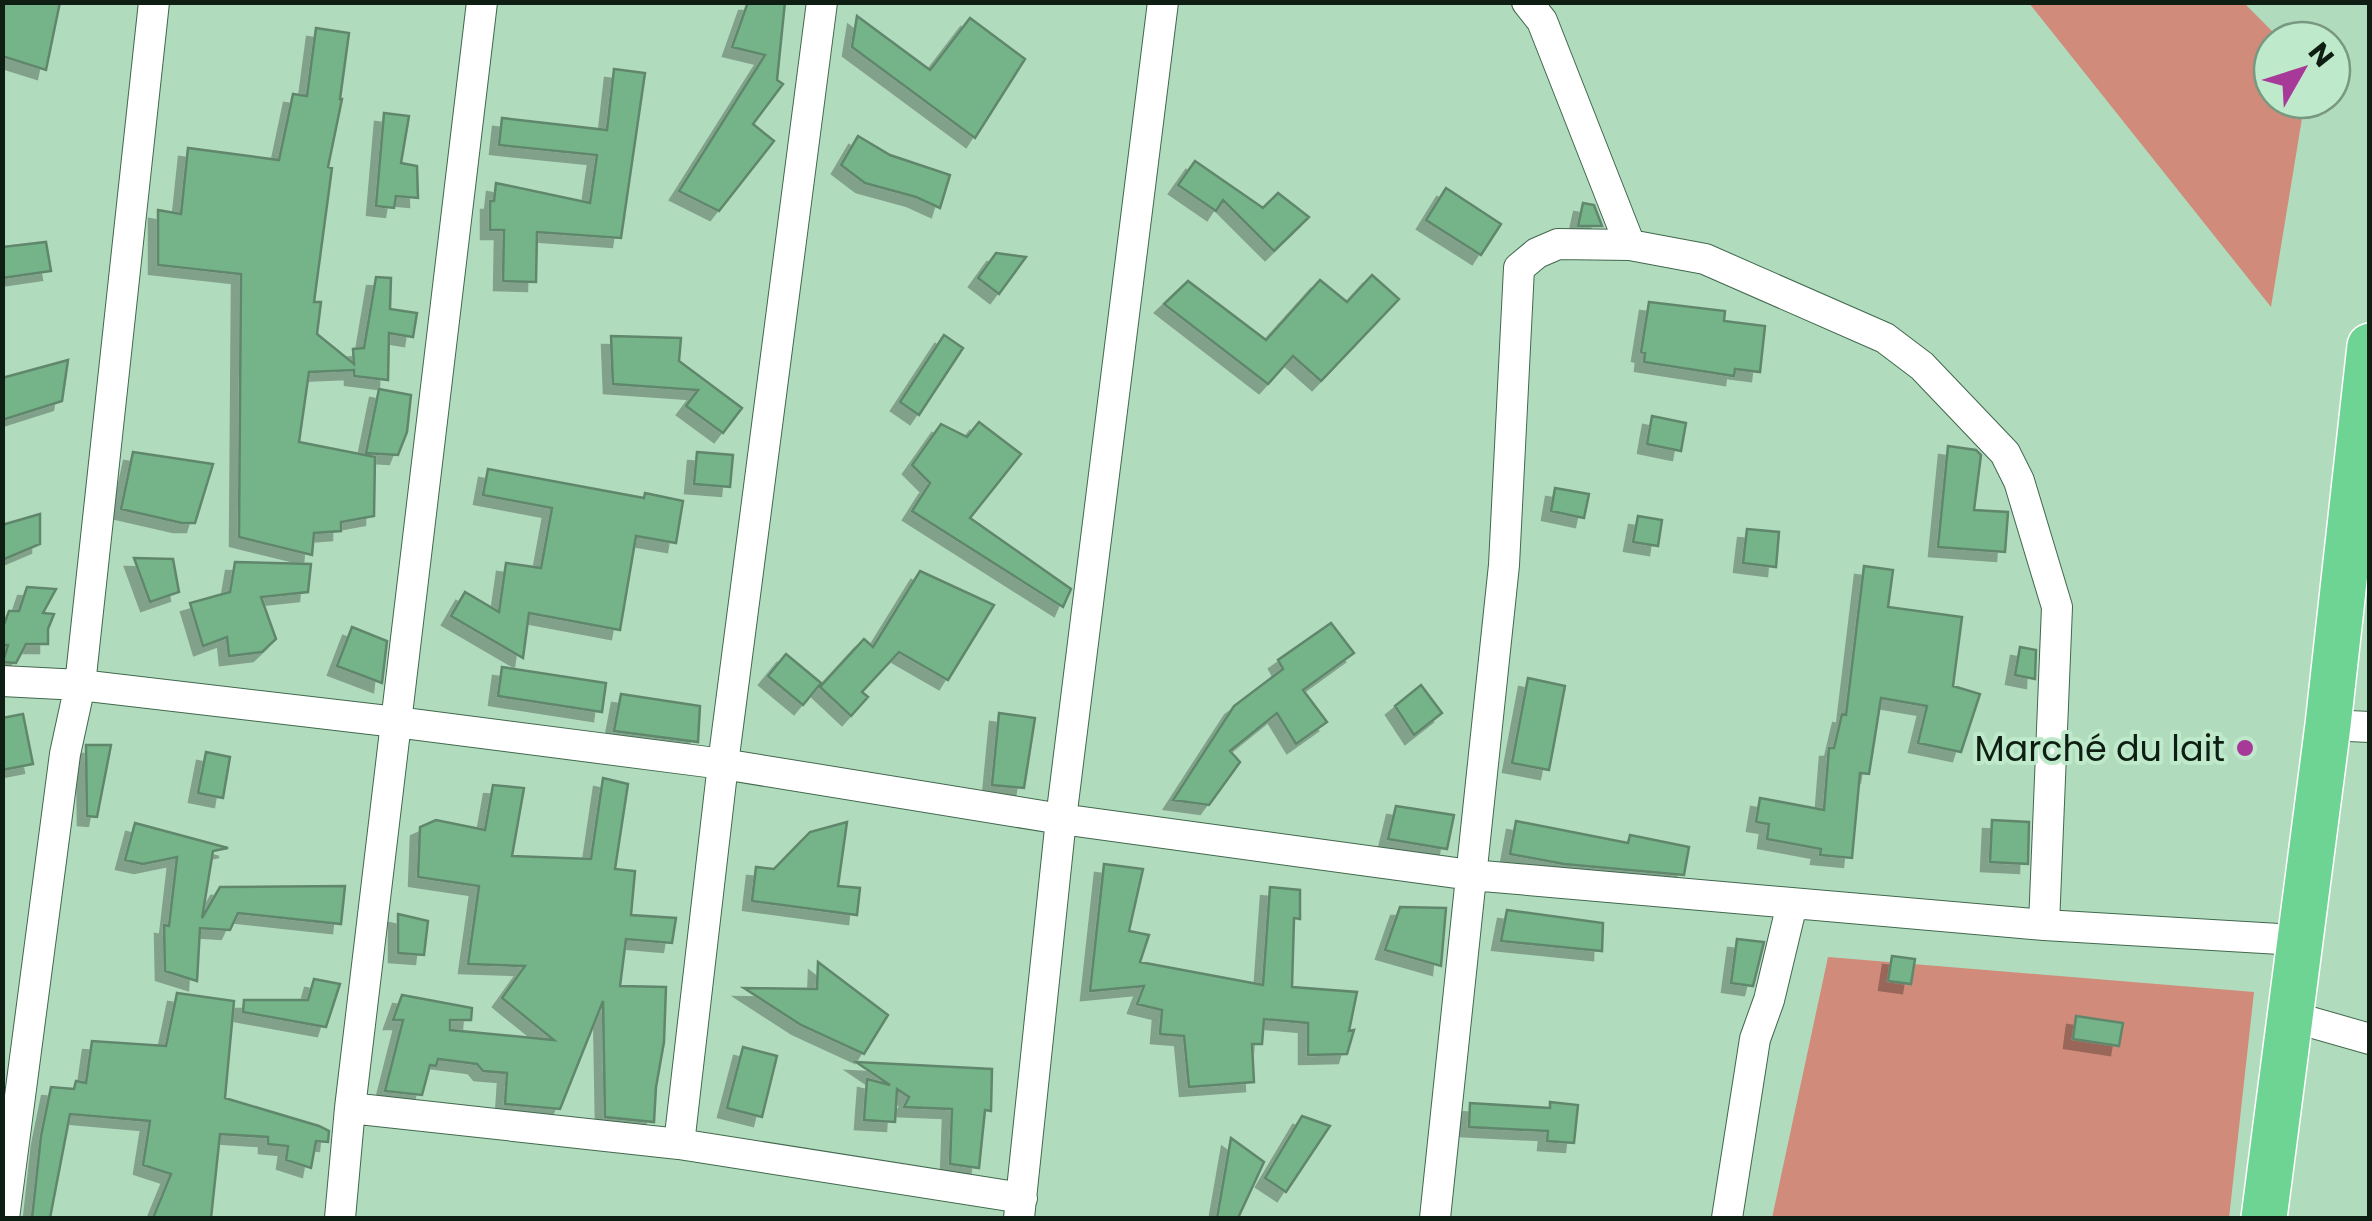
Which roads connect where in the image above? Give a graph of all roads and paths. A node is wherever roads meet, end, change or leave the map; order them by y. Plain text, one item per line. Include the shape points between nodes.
1 (154, 2) edge
2 (482, 2) edge
3 (822, 2) edge
4 (1163, 2) edge
5 (1527, 2) edge
6 (1630, 245) junction
7 (2370, 346) edge
8 (2, 682) edge
9 (80, 685) junction
10 (396, 722) junction
11 (2349, 726) edge
12 (723, 764) junction
13 (1061, 819) junction
14 (1472, 874) junction
15 (1792, 904) junction
16 (2044, 926) junction
17 (2298, 940) junction
18 (2289, 1016) junction
19 (2370, 1039) edge
20 (350, 1108) junction
21 (679, 1144) junction
22 (1020, 1208) edge
23 (4, 1218) edge
24 (340, 1218) edge
25 (1436, 1218) edge
26 (1727, 1218) edge
27 (2264, 1218) edge

1 - 9 street
2 - 10 street
3 - 12 street
4 - 13 street
5 - 6 street via 1542,22
6 - 14 street via 1558,244 1519,268 1504,564
6 - 16 street via 1706,258 1884,338 1922,366 2005,453 2057,607
7 - 11 highway
8 - 9 street
9 - 10 street
9 - 23 street
10 - 12 street
10 - 20 street
11 - 17 highway
12 - 13 street
12 - 21 street
13 - 14 street
13 - 22 street
14 - 15 street
14 - 25 street
15 - 16 street
15 - 26 street via 1755,1038
16 - 17 street
17 - 18 highway
18 - 19 street
18 - 27 highway
20 - 21 street
20 - 24 street
21 - 22 street

